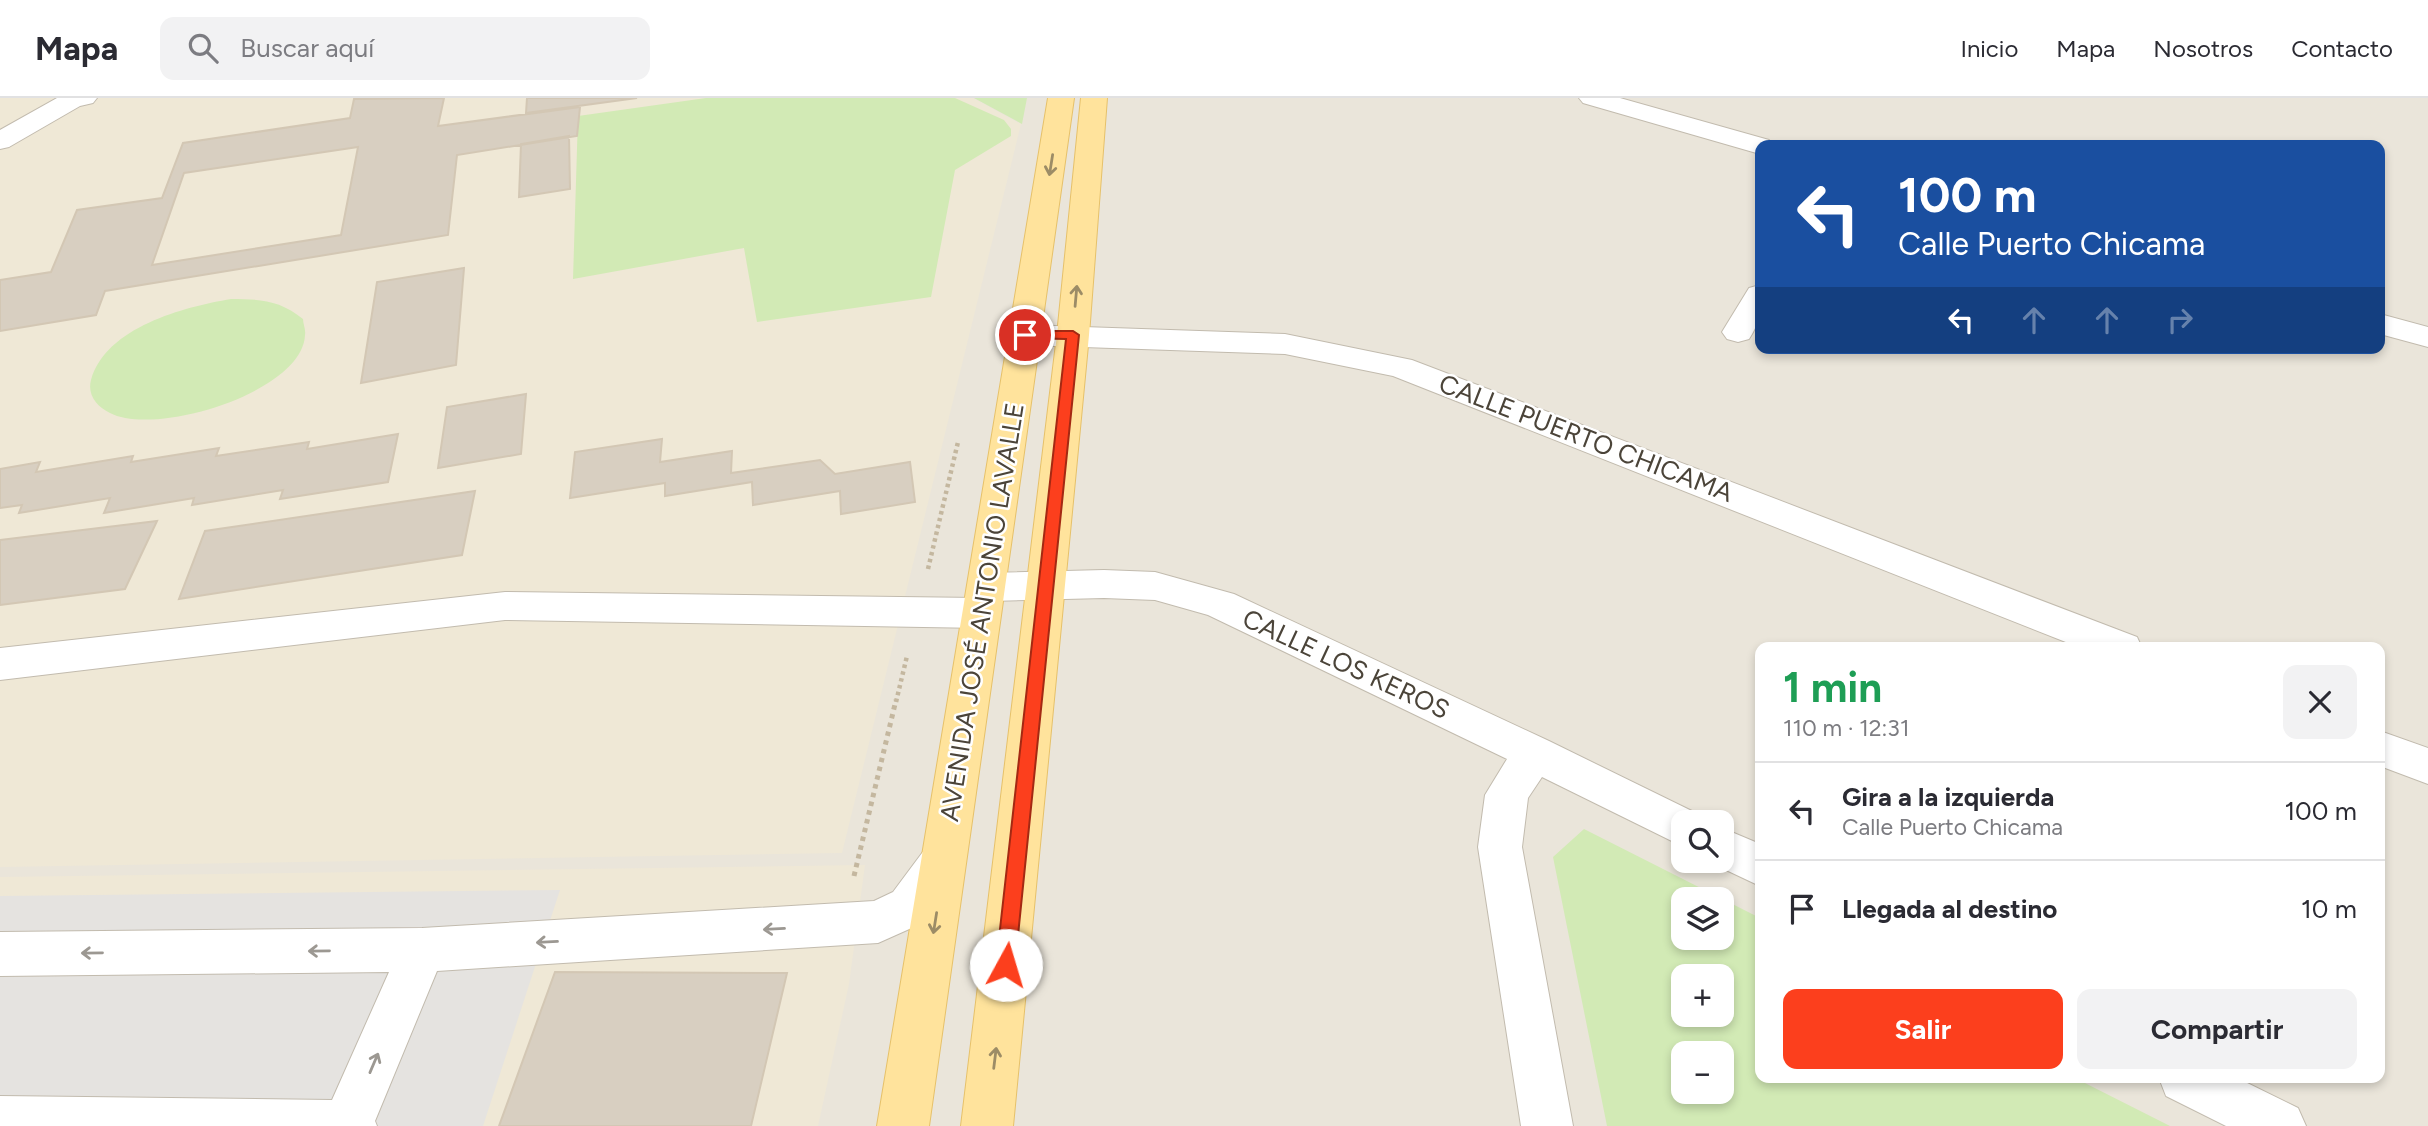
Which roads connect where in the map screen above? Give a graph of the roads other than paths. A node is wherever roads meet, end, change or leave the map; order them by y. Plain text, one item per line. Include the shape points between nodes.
1 (84, 98) edge
2 (1061, 98) edge
3 (1094, 98) edge
4 (1592, 98) edge
5 (0, 141) edge
6 (1755, 145) edge
7 (1755, 303) edge
8 (2385, 325) edge
9 (1738, 332) dead end
10 (1025, 335) junction
11 (1073, 335) junction
12 (2428, 337) edge
13 (1046, 584) junction
14 (985, 600) junction
15 (2108, 642) edge
16 (0, 664) edge
17 (2385, 750) edge
18 (1535, 753) junction
19 (2428, 766) edge
20 (1671, 821) edge
21 (1734, 853) edge
22 (944, 859) junction
23 (1755, 864) edge
24 (422, 950) junction
25 (0, 954) edge
26 (2194, 1083) edge
27 (0, 1122) edge
28 (349, 1126) edge
29 (903, 1126) edge
30 (987, 1126) edge
31 (1547, 1126) edge
32 (2280, 1126) edge

1 - 5 street via 74,99
2 -> 10 main road, AVENIDA JOSÉ ANTONIO LAVALLE
11 -> 3 main road, AVENIDA JOSÉ ANTONIO LAVALLE
4 - 6 street
7 - 9 street
8 - 12 street
10 - 11 street, CALLE PUERTO CHICAMA
10 - 14 main road, AVENIDA JOSÉ ANTONIO LAVALLE
11 - 13 main road, AVENIDA JOSÉ ANTONIO LAVALLE
11 - 15 street, CALLE PUERTO CHICAMA via 1284,344 1401,367
13 - 14 street, CALLE LOS KEROS
13 - 18 street, CALLE LOS KEROS via 1155,586 1220,604
30 -> 13 main road, AVENIDA JOSÉ ANTONIO LAVALLE
14 - 16 street, CALLE LOS KEROS via 918,612 505,606
14 - 22 main road, AVENIDA JOSÉ ANTONIO LAVALLE
17 - 19 street
18 - 20 street, CALLE LOS KEROS
18 - 31 street via 1507,795 1500,847
21 - 23 street
22 -> 24 street via 908,907 878,922
22 -> 29 main road, AVENIDA JOSÉ ANTONIO LAVALLE
24 -> 25 street
28 -> 24 street
26 - 32 street
27 - 28 street

